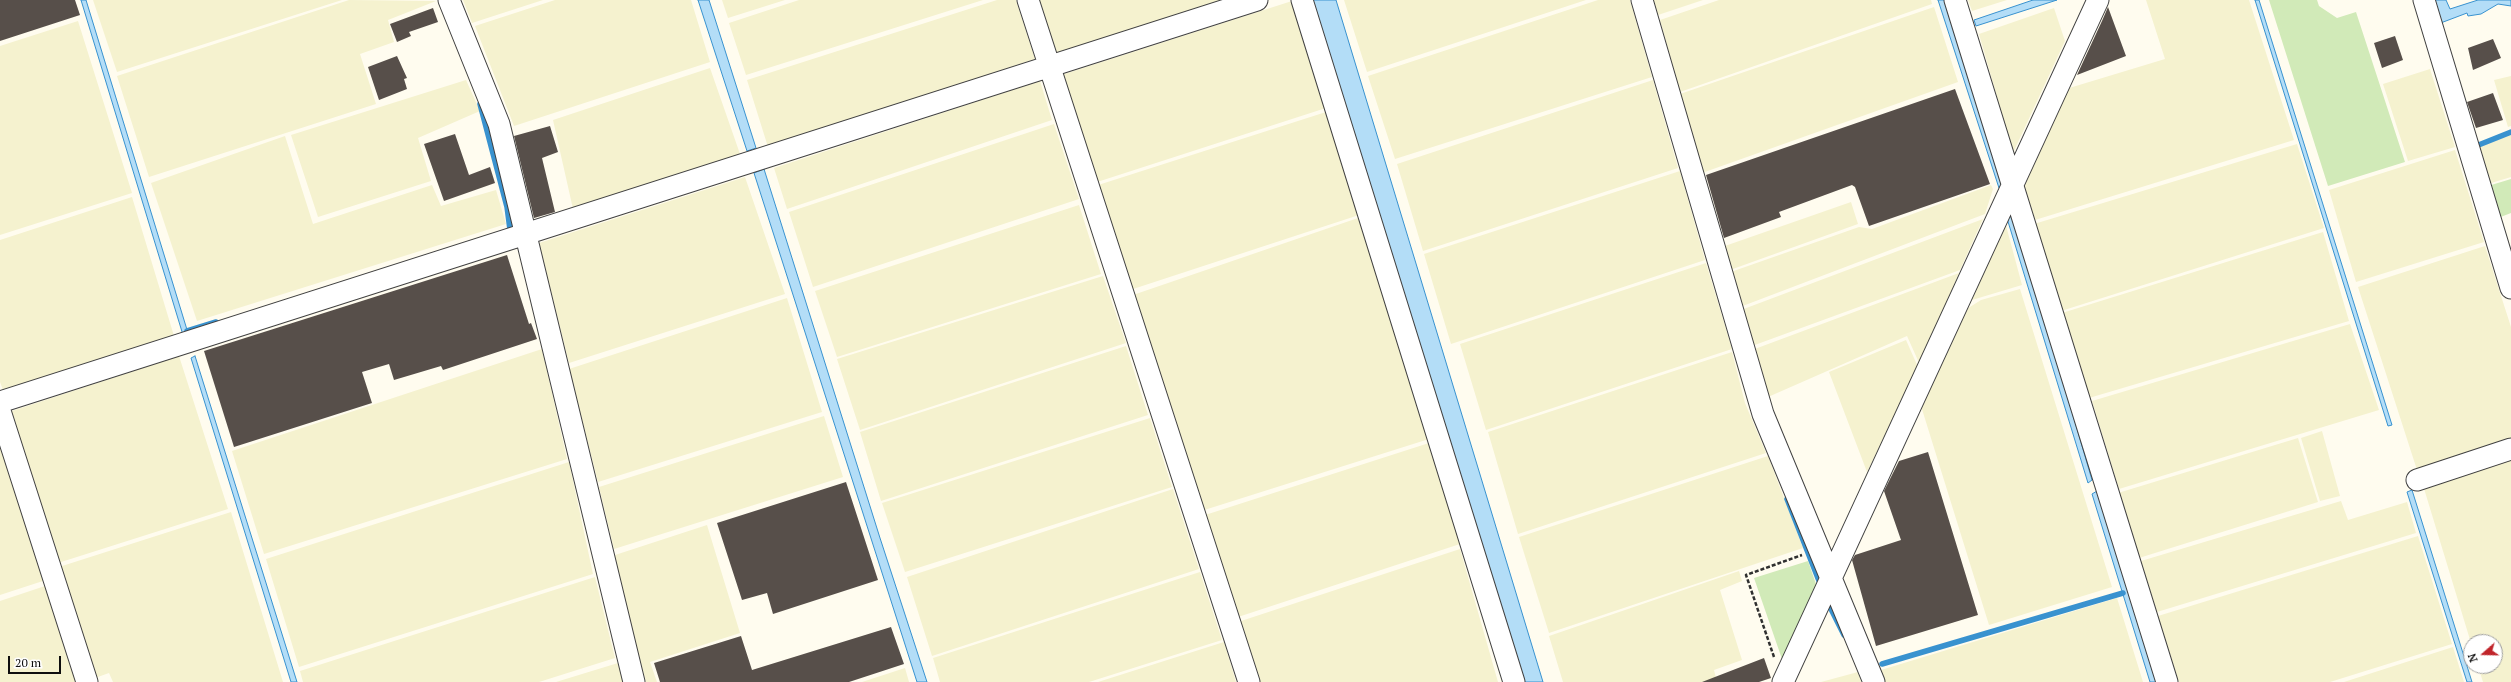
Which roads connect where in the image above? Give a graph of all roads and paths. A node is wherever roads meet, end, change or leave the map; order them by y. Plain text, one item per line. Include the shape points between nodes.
1 (449, 0) edge
2 (1028, 0) edge
3 (1257, 0) edge
4 (1302, 0) edge
5 (1642, 0) edge
6 (1955, 0) edge
7 (2098, 0) edge
8 (2424, 0) edge
9 (1049, 66) junction
10 (2012, 184) junction
11 (526, 234) junction
12 (2511, 288) edge
13 (0, 402) edge
14 (0, 411) edge
15 (2511, 449) edge
16 (2417, 480) dead end
17 (1818, 549) junction
18 (1830, 579) junction
19 (1775, 661) dead end
20 (87, 682) edge
21 (634, 682) edge
22 (1249, 682) edge
23 (1514, 682) edge
24 (1783, 682) edge
25 (1874, 682) edge
26 (2167, 682) edge

1 - 11 street via 499,124
2 - 9 street
3 - 9 street
4 - 23 street
5 - 17 street via 1763,414
6 - 10 street
7 - 10 street
8 - 12 street
9 - 11 street
9 - 22 street
10 - 18 street
10 - 26 street
11 - 13 street
11 - 21 street
14 - 20 street
15 - 16 street
17 - 18 street
17 - 19 path via 1746,575
18 - 24 street
18 - 25 street

